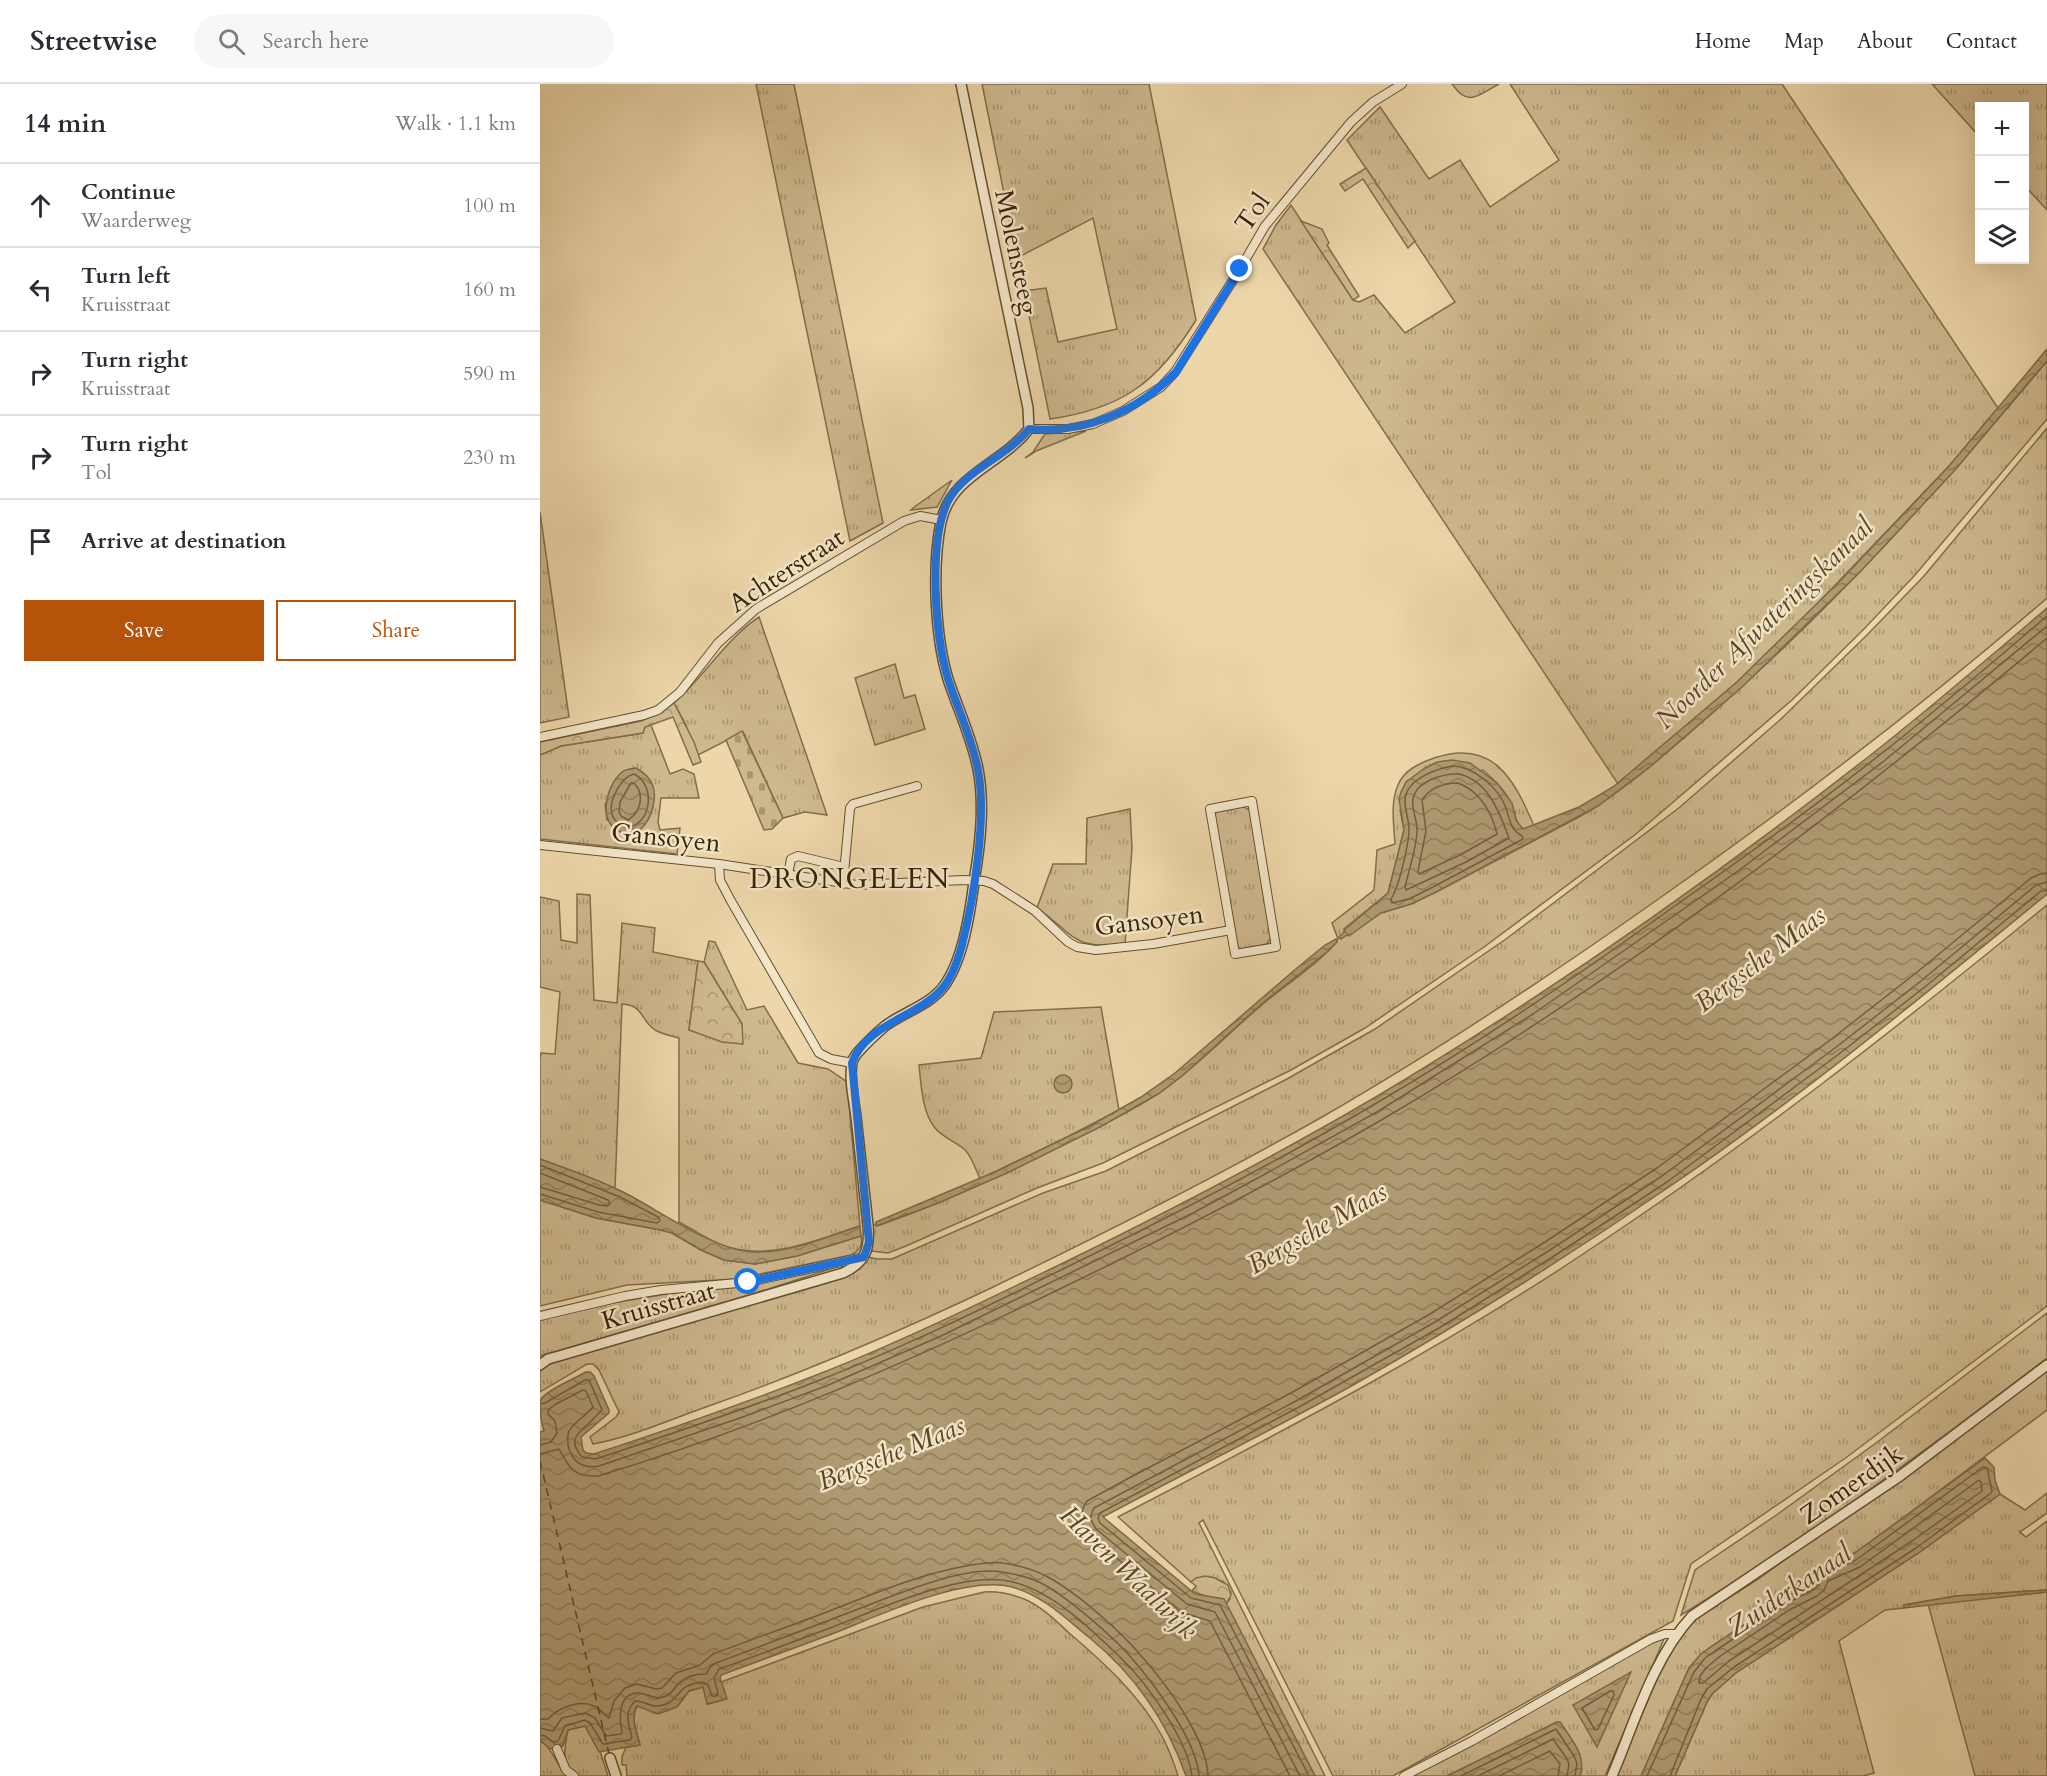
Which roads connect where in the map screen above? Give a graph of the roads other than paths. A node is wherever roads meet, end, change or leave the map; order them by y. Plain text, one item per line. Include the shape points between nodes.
1 (961, 84) edge
2 (1402, 84) edge
3 (1029, 429) junction
4 (942, 520) junction
5 (540, 737) edge
6 (917, 786) dead end
7 (540, 845) edge
8 (719, 864) junction
9 (843, 867) junction
10 (788, 873) junction
11 (974, 882) junction
12 (843, 884) junction
13 (1231, 930) junction
14 (852, 1063) junction
15 (864, 1257) junction
16 (540, 1316) edge
17 (540, 1365) edge
18 (2047, 1365) edge
19 (1677, 1634) junction
20 (557, 1749) dead end
21 (610, 1758) dead end
22 (574, 1776) edge
23 (616, 1776) edge
24 (1404, 1776) edge
25 (1612, 1776) edge

1 - 3 street, Molensteeg via 1028,408
2 - 3 street, Tol via 1351,122 1265,226 1176,372 1161,387 1093,424 1068,429
3 - 4 street via 1013,447 964,481 949,500
4 - 5 street, Achterstraat via 920,516 904,521 756,609 718,643 680,692 658,710
4 - 11 street via 937,545 937,585 942,649 980,784
6 - 9 street via 850,807
7 - 8 street, Gansoyen
8 - 10 street, Gansoyen
8 - 14 street via 720,880 731,901 819,1053
9 - 10 street via 798,855 790,859
9 - 12 street
10 - 12 street, Gansoyen
11 - 12 street, Gansoyen
11 - 13 street, Gansoyen via 993,884 1014,896 1068,942 1084,949 1153,944
11 - 14 street via 962,945 946,983 934,997 886,1026 858,1052
13 - 13 street, Gansoyen via 1210,809 1252,801 1276,947 1235,954
14 - 15 street via 869,1242
15 - 16 street via 748,1282 625,1296
15 - 17 street, Kruisstraat via 843,1273 548,1359
18 - 19 street, Zomerdijk via 1900,1476 1692,1616
19 - 24 street via 1651,1639
19 - 25 street, Zomerdijk via 1656,1670
20 - 22 street via 566,1770
21 - 23 street

